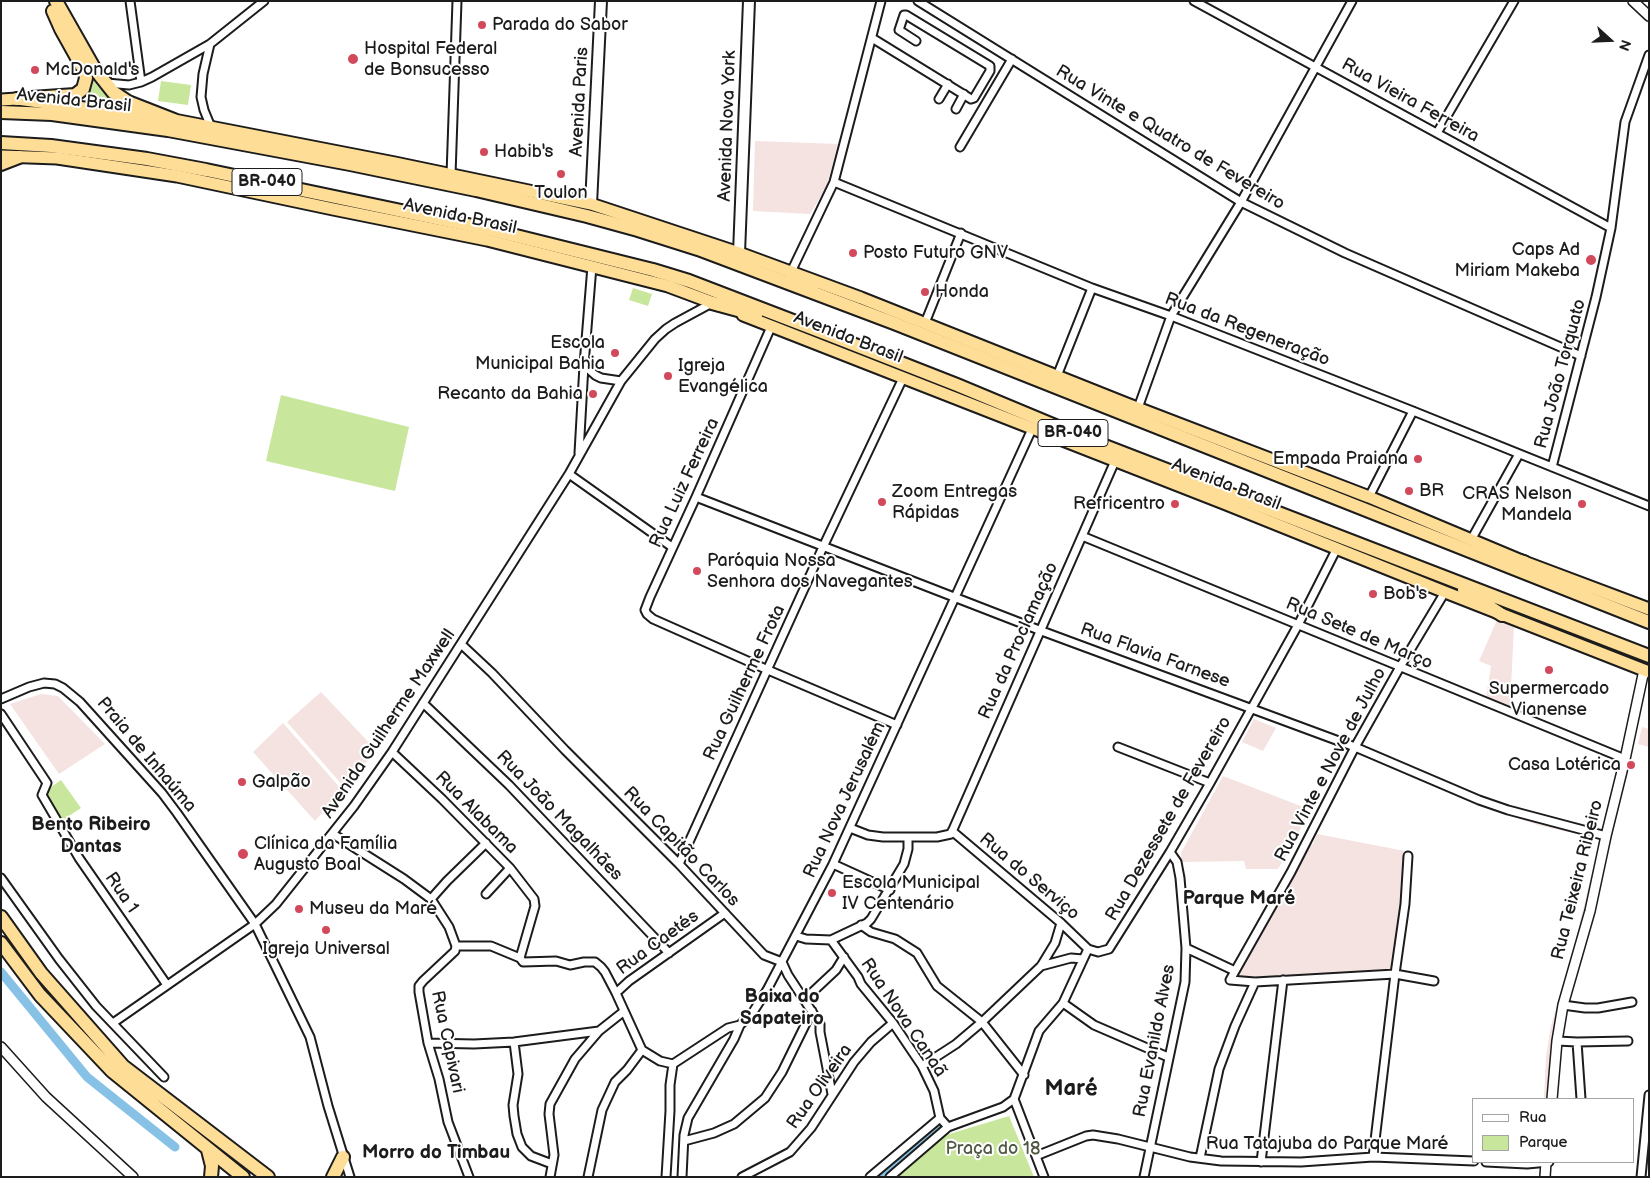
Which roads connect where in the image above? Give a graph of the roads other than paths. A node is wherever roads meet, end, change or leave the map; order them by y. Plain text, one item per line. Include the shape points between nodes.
1 (50, 1) edge
2 (56, 1) edge
3 (130, 1) edge
4 (264, 1) edge
5 (457, 1) edge
6 (601, 1) edge
7 (749, 1) edge
8 (881, 1) edge
9 (918, 1) edge
10 (1194, 1) edge
11 (1352, 1) edge
12 (1514, 1) edge
13 (1633, 1) edge
14 (1649, 16) edge
15 (872, 38) junction
16 (916, 42) dead end
17 (210, 44) junction
18 (1649, 54) edge
19 (1012, 59) junction
20 (1316, 67) junction
21 (104, 82) junction
22 (140, 82) junction
23 (948, 84) junction
24 (964, 94) junction
25 (939, 99) dead end
26 (1, 100) edge
27 (17, 100) junction
28 (956, 108) dead end
29 (1, 112) edge
30 (174, 120) junction
31 (211, 127) junction
32 (1437, 133) junction
33 (1, 143) edge
34 (960, 147) dead end
35 (1, 156) edge
36 (19, 156) junction
37 (1, 164) edge
38 (450, 175) junction
39 (834, 182) junction
40 (1241, 202) junction
41 (591, 204) junction
42 (1611, 228) junction
43 (961, 233) junction
44 (739, 253) junction
45 (592, 266) junction
46 (791, 272) junction
47 (1092, 288) junction
48 (712, 302) junction
49 (1171, 316) junction
50 (894, 323) junction
51 (925, 323) junction
52 (772, 326) junction
53 (827, 334) junction
54 (1581, 356) junction
55 (584, 365) junction
56 (1057, 376) junction
57 (903, 378) junction
58 (621, 381) junction
59 (1138, 408) junction
60 (1413, 411) junction
61 (1032, 429) junction
62 (1520, 454) junction
63 (579, 456) junction
64 (1115, 461) junction
65 (1254, 465) junction
66 (1552, 467) junction
67 (569, 474) junction
68 (696, 497) junction
69 (1370, 497) junction
70 (1649, 506) edge
71 (1082, 536) junction
72 (1471, 540) junction
73 (672, 547) junction
74 (823, 547) junction
75 (1337, 548) junction
76 (1524, 562) junction
77 (1444, 576) junction
78 (1445, 592) junction
79 (955, 597) junction
80 (1649, 609) edge
81 (1502, 615) junction
82 (1649, 622) edge
83 (1298, 625) junction
84 (1039, 630) junction
85 (461, 644) junction
86 (1649, 656) edge
87 (1400, 667) junction
88 (768, 670) junction
89 (1646, 671) edge
90 (1, 699) edge
91 (423, 703) junction
92 (1252, 707) junction
93 (1, 714) edge
94 (897, 725) junction
95 (1118, 747) dead end
96 (1355, 747) junction
97 (392, 752) junction
98 (1625, 760) junction
99 (1210, 783) junction
100 (850, 828) junction
101 (951, 833) junction
102 (333, 834) junction
103 (1606, 836) junction
104 (908, 837) junction
105 (486, 843) junction
106 (1170, 852) junction
107 (1408, 856) dead end
108 (679, 864) junction
109 (833, 864) junction
110 (510, 868) junction
111 (1, 878) edge
112 (890, 890) junction
113 (486, 894) dead end
114 (431, 899) junction
115 (725, 913) junction
116 (1, 917) edge
117 (1061, 923) junction
118 (255, 924) junction
119 (861, 925) junction
120 (796, 936) junction
121 (830, 940) junction
122 (1, 943) edge
123 (456, 946) junction
124 (1186, 948) junction
125 (1088, 949) junction
126 (669, 954) junction
127 (844, 957) junction
128 (520, 958) junction
129 (1083, 959) junction
130 (782, 962) junction
131 (1042, 966) junction
132 (1235, 971) junction
133 (1395, 974) junction
134 (1283, 980) junction
135 (1434, 981) dead end
136 (1255, 982) junction
137 (167, 985) junction
138 (616, 993) junction
139 (804, 1000) junction
140 (1632, 1002) dead end
141 (1063, 1003) junction
142 (1563, 1005) junction
143 (812, 1011) junction
144 (624, 1012) junction
145 (982, 1022) junction
146 (114, 1023) junction
147 (893, 1024) junction
148 (740, 1025) junction
149 (599, 1030) junction
150 (1557, 1041) junction
151 (1628, 1041) dead end
152 (514, 1042) junction
153 (1577, 1042) junction
154 (428, 1043) junction
155 (1, 1047) edge
156 (642, 1050) junction
157 (1168, 1057) junction
158 (673, 1064) junction
159 (922, 1066) junction
160 (1024, 1075) junction
161 (164, 1078) dead end
162 (832, 1094) junction
163 (1649, 1095) edge
164 (1014, 1098) junction
165 (1552, 1098) edge
166 (1581, 1098) edge
167 (940, 1118) junction
168 (948, 1127) junction
169 (684, 1141) junction
170 (1149, 1146) junction
171 (208, 1150) junction
172 (1036, 1156) junction
173 (343, 1157) junction
174 (1635, 1157) edge
175 (1643, 1157) junction
176 (1200, 1158) junction
177 (1373, 1158) junction
178 (1472, 1161) edge
179 (1261, 1162) junction
180 (1506, 1163) edge
181 (1537, 1163) edge
182 (1547, 1163) edge
183 (552, 1164) junction
184 (263, 1173) edge
185 (588, 1176) edge
186 (133, 1177) edge
187 (211, 1177) edge
188 (243, 1177) edge
189 (276, 1177) edge
190 (333, 1177) edge
191 (350, 1177) edge
192 (469, 1177) edge
193 (550, 1177) edge
194 (666, 1177) edge
195 (682, 1177) edge
196 (742, 1177) edge
197 (870, 1177) edge
198 (890, 1177) edge
199 (1044, 1177) edge
200 (1144, 1177) edge
201 (1545, 1177) edge
202 (1641, 1177) edge

1 - 27 highway via 61,29 85,72 86,82 83,90 75,95
2 - 21 highway
3 - 22 street
4 - 17 street
5 - 38 street
6 - 41 main road, Avenida Paris
7 - 44 main road, Avenida Nova York
8 - 15 street
9 - 19 street, Rua Vinte e Quatro de Fevereiro
10 - 20 street, Rua Vieira Ferreira
11 - 20 street
12 - 32 street
13 - 14 street
15 - 23 street
15 - 39 street
16 - 24 street via 899,30 904,15 990,66 990,72 974,98
17 - 22 street
17 - 31 street via 201,97
18 - 42 street, Rua João Torquato via 1626,122
19 - 34 street
19 - 40 street, Rua Vinte e Quatro de Fevereiro
20 - 32 street, Rua Vieira Ferreira
20 - 40 street
21 - 22 street via 122,86
21 - 30 highway via 128,102
23 - 24 street
23 - 25 street
24 - 28 street
26 - 27 highway, Avenida Brasil
27 - 30 highway, Avenida Brasil
29 - 50 highway, Avenida Brasil / BR-040 via 52,114 168,130 350,164 587,216 698,249
30 - 31 highway, Avenida Brasil
31 - 38 highway, Avenida Brasil
32 - 42 street, Rua Vieira Ferreira
33 - 53 highway, Avenida Brasil / BR-040 via 147,159 501,232 689,281
35 - 36 highway, Avenida Brasil
36 - 37 highway
36 - 45 highway, Avenida Brasil via 57,158 177,176 487,240
38 - 41 highway, Avenida Brasil
39 - 43 street, Rua da Regeneração
39 - 46 street
40 - 49 street
40 - 54 street, Rua Vinte e Quatro de Fevereiro via 1345,253
41 - 44 highway, Avenida Brasil
42 - 54 street, Rua João Torquato
43 - 47 street, Rua da Regeneração
43 - 51 street
44 - 46 highway, Avenida Brasil
45 - 48 highway, Avenida Brasil via 668,286
45 - 55 street
46 - 50 highway via 809,284 872,310
46 - 51 highway, Avenida Brasil
47 - 49 street, Rua da Regeneração
47 - 56 street
48 - 52 highway, Avenida Brasil
48 - 53 highway
48 - 58 street, Avenida Guilherme Maxwell via 660,334
49 - 59 street
49 - 60 street, Rua da Regeneração
50 - 65 highway, Avenida Brasil / BR-040
51 - 56 highway, Avenida Brasil
52 - 57 highway, Avenida Brasil
52 - 68 street, Rua Luiz Ferreira
53 - 77 highway, Avenida Brasil / BR-040 via 1084,438
54 - 66 street, Rua João Torquato
55 - 58 street via 601,378
55 - 63 street
56 - 59 highway, Avenida Brasil
57 - 61 highway, Avenida Brasil
57 - 74 street, Rua Guilherme Frota
58 - 63 street, Avenida Guilherme Maxwell
59 - 69 highway, Avenida Brasil
60 - 62 street, Rua da Regeneração
60 - 69 street
61 - 64 highway, Avenida Brasil
61 - 79 street, Rua Nova Jerusalém
62 - 66 street, Rua da Regeneração
62 - 72 street
63 - 67 street, Avenida Guilherme Maxwell
64 - 71 street, Rua da Proclamação
64 - 75 highway, Avenida Brasil
65 - 76 highway via 1277,470 1497,556
65 - 82 highway, Avenida Brasil / BR-040
66 - 70 street, Rua da Regeneração
67 - 73 street
67 - 85 street, Avenida Guilherme Maxwell
68 - 73 street, Rua Luiz Ferreira
68 - 74 street, Rua Flavia Farnese
69 - 72 highway, Avenida Brasil
71 - 83 street, Rua Sete de Março
71 - 84 street, Rua da Proclamação
72 - 76 highway, Avenida Brasil
73 - 88 street, Rua Luiz Ferreira via 646,614
74 - 79 street, Rua Flavia Farnese
74 - 88 street, Rua Guilherme Frota
75 - 78 highway, Avenida Brasil
75 - 83 street, Rua Dezessete de Fevereiro
76 - 80 highway, Avenida Brasil
77 - 81 highway
77 - 86 highway, Avenida Brasil / BR-040
78 - 81 highway, Avenida Brasil
78 - 87 street, Rua Vinte e Nove de Julho
79 - 84 street, Rua Flavia Farnese
79 - 94 street, Rua Nova Jerusalém
81 - 89 highway, Avenida Brasil
83 - 87 street, Rua Sete de Março
83 - 92 street, Rua Dezessete de Fevereiro
84 - 92 street, Rua Flavia Farnese
84 - 101 street, Rua da Proclamação
85 - 91 street, Avenida Guilherme Maxwell
85 - 108 street, Rua Capitão Carlos
87 - 96 street, Rua Vinte e Nove de Julho
87 - 98 street, Rua Sete de Março
88 - 94 street
88 - 108 street, Rua Guilherme Frota
89 - 98 street, Rua Teixeira Ribeiro
90 - 118 street, Praia de Inhaúma via 44,683 55,684 72,694 162,793
91 - 97 street, Avenida Guilherme Maxwell
91 - 126 street, Rua João Magalhães via 509,785
92 - 96 street, Rua Flavia Farnese
92 - 99 street, Rua Dezessete de Fevereiro
93 - 137 street, Rua 1 via 47,783 42,795 79,858
94 - 100 street, Rua Nova Jerusalém
95 - 99 street
96 - 103 street, Rua Flavia Farnese via 1479,800
96 - 132 street, Rua Vinte e Nove de Julho via 1291,872
97 - 102 street, Avenida Guilherme Maxwell
97 - 105 street, Rua Alabama
98 - 103 street, Rua Teixeira Ribeiro
99 - 106 street, Rua Dezessete de Fevereiro
100 - 104 street via 868,835
100 - 109 street, Rua Nova Jerusalém
101 - 104 street via 936,837
101 - 117 street, Rua do Serviço
102 - 114 street
102 - 118 street, Avenida Guilherme Maxwell via 276,904
103 - 142 street, Rua Teixeira Ribeiro
104 - 112 street via 904,864
105 - 110 street, Rua Alabama
105 - 114 street
106 - 124 street, Rua Evanildo Alves via 1178,866
106 - 125 street, Rua Dezessete de Fevereiro via 1112,946 1098,952
107 - 133 street
108 - 115 street, Rua Capitão Carlos
109 - 112 street
109 - 120 street, Rua Nova Jerusalém
110 - 113 street
110 - 128 street, Rua Alabama via 534,899 535,906
111 - 146 street via 59,959 96,1006
112 - 119 street via 871,919
114 - 123 street via 445,919
115 - 126 street, Rua Caetés
115 - 130 street, Rua Capitão Carlos via 764,955
116 - 184 highway via 41,973 123,1066
117 - 125 street, Rua do Serviço
117 - 131 street via 1055,943
118 - 137 street, Avenida Guilherme Maxwell
118 - 173 street, Praia de Inhaúma via 310,1037
119 - 121 street
119 - 145 street via 871,932 895,938 917,953 938,986
120 - 121 street
120 - 130 street, Rua Nova Jerusalém
121 - 127 street, Rua Nova Canaã
122 - 171 highway via 40,995 112,1071
123 - 128 street via 491,946
123 - 154 street, Rua Capivari via 420,986
124 - 132 street
124 - 157 street, Rua Evanildo Alves via 1185,982
125 - 129 street
126 - 138 street, Rua Caetés
127 - 139 street via 836,970
127 - 147 street, Rua Nova Canaã
128 - 138 street via 523,962 556,960 570,965 595,962 605,972
129 - 131 street via 1071,958
129 - 141 street
130 - 139 street
130 - 148 street, Rua Nova Jerusalém via 753,1012
131 - 145 street
132 - 136 street, Rua Vinte e Nove de Julho via 1230,980
133 - 134 street
133 - 135 street
133 - 177 street
134 - 136 street
134 - 179 street
136 - 176 street via 1234,1026 1219,1070
137 - 146 street, Avenida Guilherme Maxwell
138 - 144 street, Rua Caetés
139 - 143 street
140 - 142 street via 1598,1008
141 - 157 street via 1094,1025
141 - 160 street via 1039,1031
142 - 150 street, Rua Teixeira Ribeiro
143 - 162 street via 820,1024
143 - 169 street via 782,1072 765,1098 734,1124
144 - 149 street
144 - 156 street, Rua Caetés
145 - 159 street
145 - 160 street
146 - 161 street
147 - 159 street, Rua Nova Canaã
147 - 162 street, Rua Oliveira via 871,1042
148 - 158 street via 728,1028
148 - 169 street, Rua Nova Jerusalém via 688,1118
149 - 152 street
149 - 183 street via 575,1059 550,1104
150 - 153 street
150 - 165 street, Rua Teixeira Ribeiro
151 - 153 street
152 - 154 street
152 - 183 street via 518,1074 513,1105 517,1134 522,1147 532,1156
153 - 166 street
154 - 192 street, Rua Capivari via 448,1122
155 - 186 street via 46,1097
156 - 158 street via 660,1061
156 - 185 street via 615,1082 602,1110
157 - 170 street, Rua Evanildo Alves
158 - 194 street
159 - 167 street, Rua Nova Canaã via 934,1091
160 - 164 street
162 - 196 street, Rua Oliveira via 811,1128 790,1152
163 - 175 street
164 - 168 street via 1003,1107
164 - 172 street
167 - 168 street
167 - 197 street
168 - 198 street
169 - 195 street, Rua Nova Jerusalém
170 - 172 street, Rua Tatajuba do Parque Maré via 1092,1135
170 - 176 street, Rua Tatajuba do Parque Maré
170 - 200 street, Rua Evanildo Alves
171 - 187 highway
171 - 188 highway
172 - 199 street
173 - 190 highway
173 - 191 street, Praia de Inhaúma
174 - 175 street
175 - 202 street
176 - 179 street, Rua Tatajuba do Parque Maré
177 - 178 street, Rua Tatajuba do Parque Maré
177 - 179 street, Rua Tatajuba do Parque Maré
180 - 181 street
182 - 201 street
183 - 193 street
184 - 189 highway

